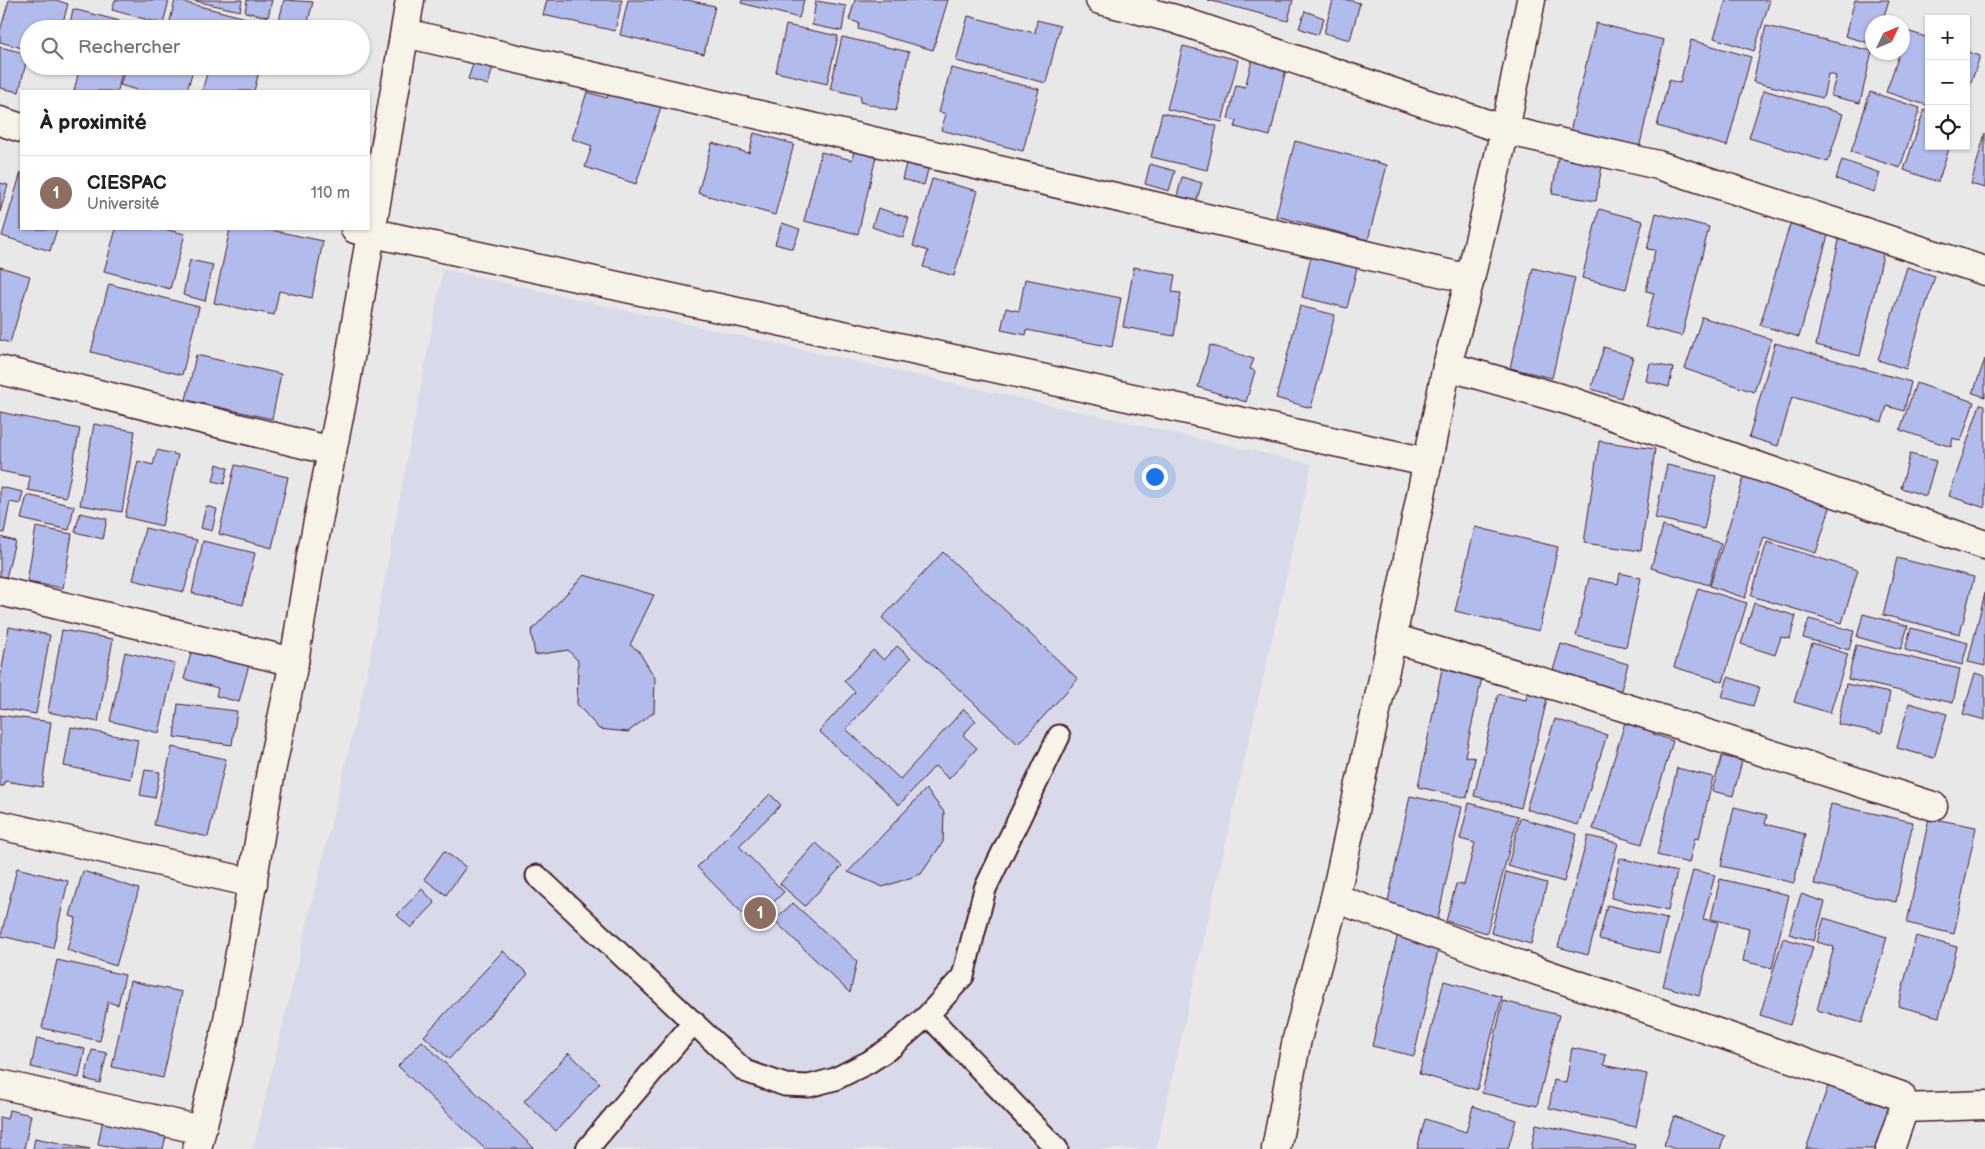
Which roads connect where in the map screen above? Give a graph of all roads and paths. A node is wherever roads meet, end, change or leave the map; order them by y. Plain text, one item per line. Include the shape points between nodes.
1 (410, 0) edge
2 (1100, 0) edge
3 (1531, 0) edge
4 (405, 33) junction
5 (0, 121) edge
6 (20, 128) edge
7 (1505, 130) junction
8 (370, 198) edge
9 (363, 231) edge
10 (1985, 271) edge
11 (1470, 279) junction
12 (1447, 366) junction
13 (0, 370) edge
14 (332, 451) junction
15 (1427, 462) junction
16 (1985, 545) edge
17 (0, 591) edge
18 (1392, 638) junction
19 (294, 662) junction
20 (1059, 736) dead end
21 (1933, 806) dead end
22 (0, 825) edge
23 (537, 876) dead end
24 (253, 884) junction
25 (1335, 898) junction
26 (928, 1015) junction
27 (694, 1022) junction
28 (0, 1084) edge
29 (1985, 1105) edge
30 (1904, 1108) junction
31 (199, 1140) edge
32 (587, 1149) edge
33 (1057, 1149) edge
34 (1276, 1149) edge
35 (1890, 1149) edge

1 - 4 main road
2 - 7 main road via 1175,19
3 - 7 main road
4 - 8 main road
4 - 11 main road
5 - 6 main road
7 - 10 main road via 1658,165
7 - 11 main road
9 - 14 main road
9 - 15 main road
11 - 12 main road
12 - 15 main road
12 - 16 main road via 1570,402
13 - 14 main road
14 - 19 main road
15 - 18 main road
17 - 19 main road
18 - 21 main road via 1572,691
18 - 25 main road
19 - 24 main road via 271,771
20 - 26 lane via 985,889 963,976
22 - 24 main road
23 - 27 lane
24 - 31 main road via 227,1025
25 - 30 main road via 1497,957 1864,1082 1901,1096
25 - 34 main road via 1298,1039
26 - 27 lane via 869,1062 835,1079 809,1086 785,1085 745,1071
26 - 33 lane
27 - 32 lane
28 - 31 main road
29 - 30 main road
30 - 35 main road

